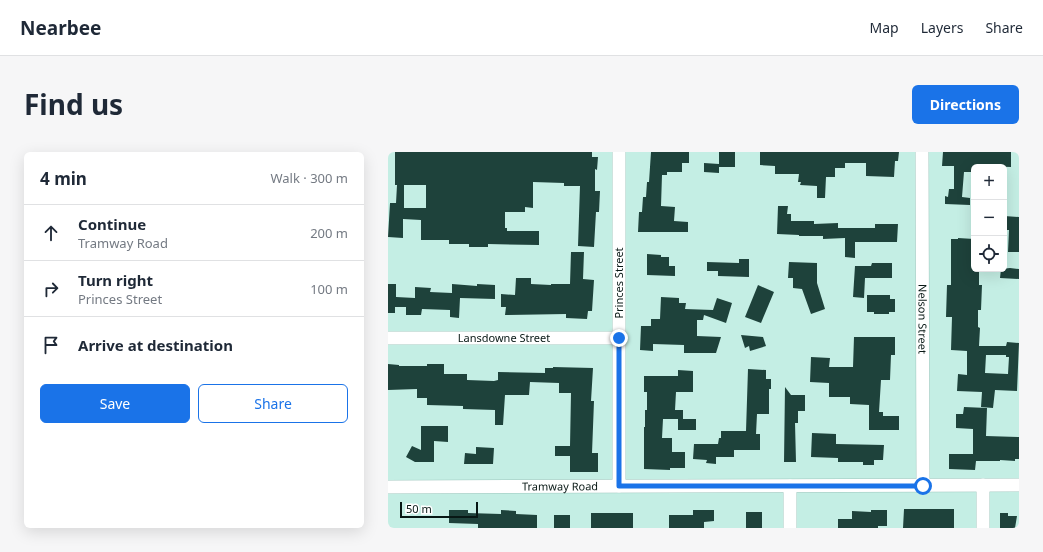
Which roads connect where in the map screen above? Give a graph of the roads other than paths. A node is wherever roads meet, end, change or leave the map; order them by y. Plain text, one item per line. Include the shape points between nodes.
1 (619, 152) edge
2 (922, 152) edge
3 (388, 338) edge
4 (619, 338) junction
5 (983, 485) junction
6 (1019, 485) edge
7 (388, 486) edge
8 (619, 486) junction
9 (790, 486) junction
10 (923, 486) junction
11 (790, 528) edge
12 (983, 528) edge

1 - 4 street, Princes Street
2 - 10 street, Nelson Street
3 - 4 street, Lansdowne Street
4 - 8 street, Princes Street
5 - 6 street, Tramway Road
5 - 10 street, Tramway Road
5 - 12 street
7 - 8 street, Tramway Road
8 - 9 street, Tramway Road
9 - 10 street, Tramway Road
9 - 11 street

